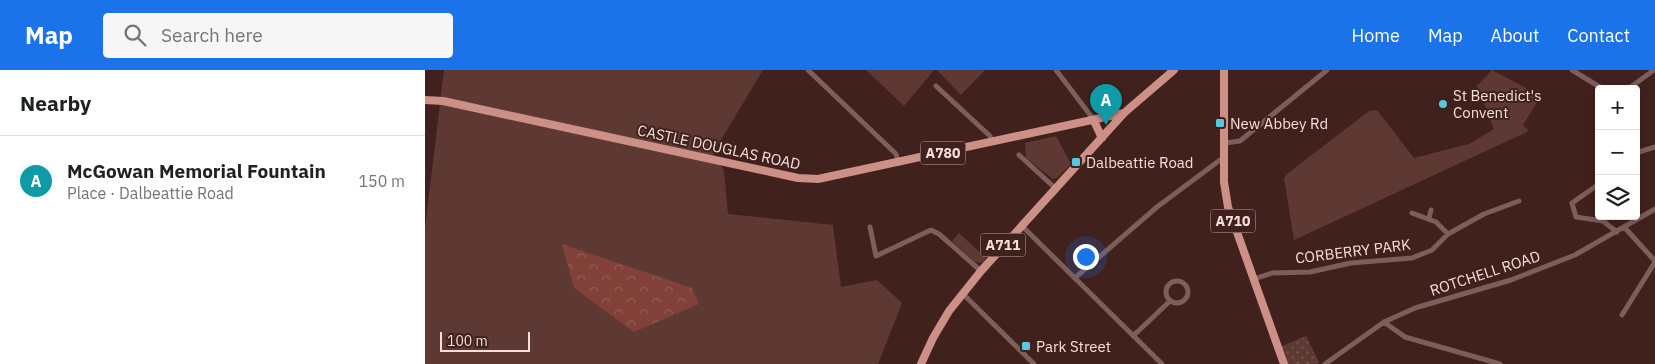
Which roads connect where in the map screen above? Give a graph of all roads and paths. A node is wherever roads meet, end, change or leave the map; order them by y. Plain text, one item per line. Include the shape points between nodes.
1 (808, 70) edge
2 (1056, 70) edge
3 (1173, 70) edge
4 (1224, 70) edge
5 (1327, 70) edge
6 (1572, 70) edge
7 (1654, 70) edge
8 (1596, 85) edge
9 (1633, 85) edge
10 (936, 86) dead end
11 (425, 100) edge
12 (1124, 113) junction
13 (1109, 116) junction
14 (1094, 121) junction
15 (1102, 138) junction
16 (992, 142) junction
17 (1225, 143) junction
18 (1655, 147) edge
19 (1640, 152) edge
20 (1019, 155) dead end
21 (1224, 158) junction
22 (898, 162) junction
23 (1595, 187) edge
24 (1055, 188) junction
25 (1519, 201) dead end
26 (1655, 209) edge
27 (1431, 210) dead end
28 (1412, 213) dead end
29 (1429, 218) junction
30 (1595, 220) edge
31 (1596, 220) edge
32 (1021, 225) junction
33 (870, 227) dead end
34 (1625, 228) junction
35 (1617, 232) junction
36 (1448, 234) junction
37 (1655, 262) edge
38 (981, 271) junction
39 (1076, 277) junction
40 (1254, 279) junction
41 (962, 293) junction
42 (1170, 300) junction
43 (1622, 315) dead end
44 (1384, 322) junction
45 (1133, 336) junction
46 (921, 364) edge
47 (1034, 364) edge
48 (1162, 364) edge
49 (1284, 364) edge
50 (1325, 364) edge
51 (1499, 364) edge

1 - 22 street via 896,154
2 - 14 street
3 - 12 main road, A780
4 - 17 main road, A710
5 - 17 street via 1240,141
6 - 8 street
7 - 9 street
10 - 16 street via 990,136
11 - 22 main road, CASTLE DOUGLAS ROAD / A780 via 443,101 798,178 818,180
12 - 13 main road, CASTLE DOUGLAS ROAD / A780
12 - 15 main road, A711
13 - 14 main road, CASTLE DOUGLAS ROAD / A780
13 - 15 main road, A711 via 1110,125
14 - 15 main road
14 - 16 main road, CASTLE DOUGLAS ROAD / A780
15 - 24 main road, A711
16 - 22 main road, CASTLE DOUGLAS ROAD / A780
17 - 21 main road, A710
18 - 19 street
20 - 24 street
21 - 39 street via 1157,207
21 - 40 main road, A710 via 1228,207
23 - 30 street via 1572,203 1576,217
24 - 32 main road, A711
25 - 36 street, CORBERRY PARK via 1484,214
26 - 34 street, ROTCHELL ROAD
27 - 29 street
28 - 29 street, CORBERRY PARK
29 - 36 street, CORBERRY PARK
31 - 35 street via 1603,221
32 - 38 main road, A711
32 - 39 street
33 - 38 street via 876,256 931,230
34 - 35 street, ROTCHELL ROAD
34 - 37 street
35 - 44 street, ROTCHELL ROAD via 1575,255 1539,269 1415,308
36 - 40 street, CORBERRY PARK via 1432,250 1412,258 1351,263 1310,272 1272,273
37 - 43 street
38 - 41 main road, A711
39 - 45 street
40 - 49 main road, A710
41 - 46 main road, A711 via 933,338
41 - 47 street
42 - 42 street via 1167,294 1169,284 1179,281 1185,284 1189,295 1184,301
42 - 45 street
44 - 50 street, ROTCHELL ROAD
44 - 51 street via 1405,336
45 - 48 street

